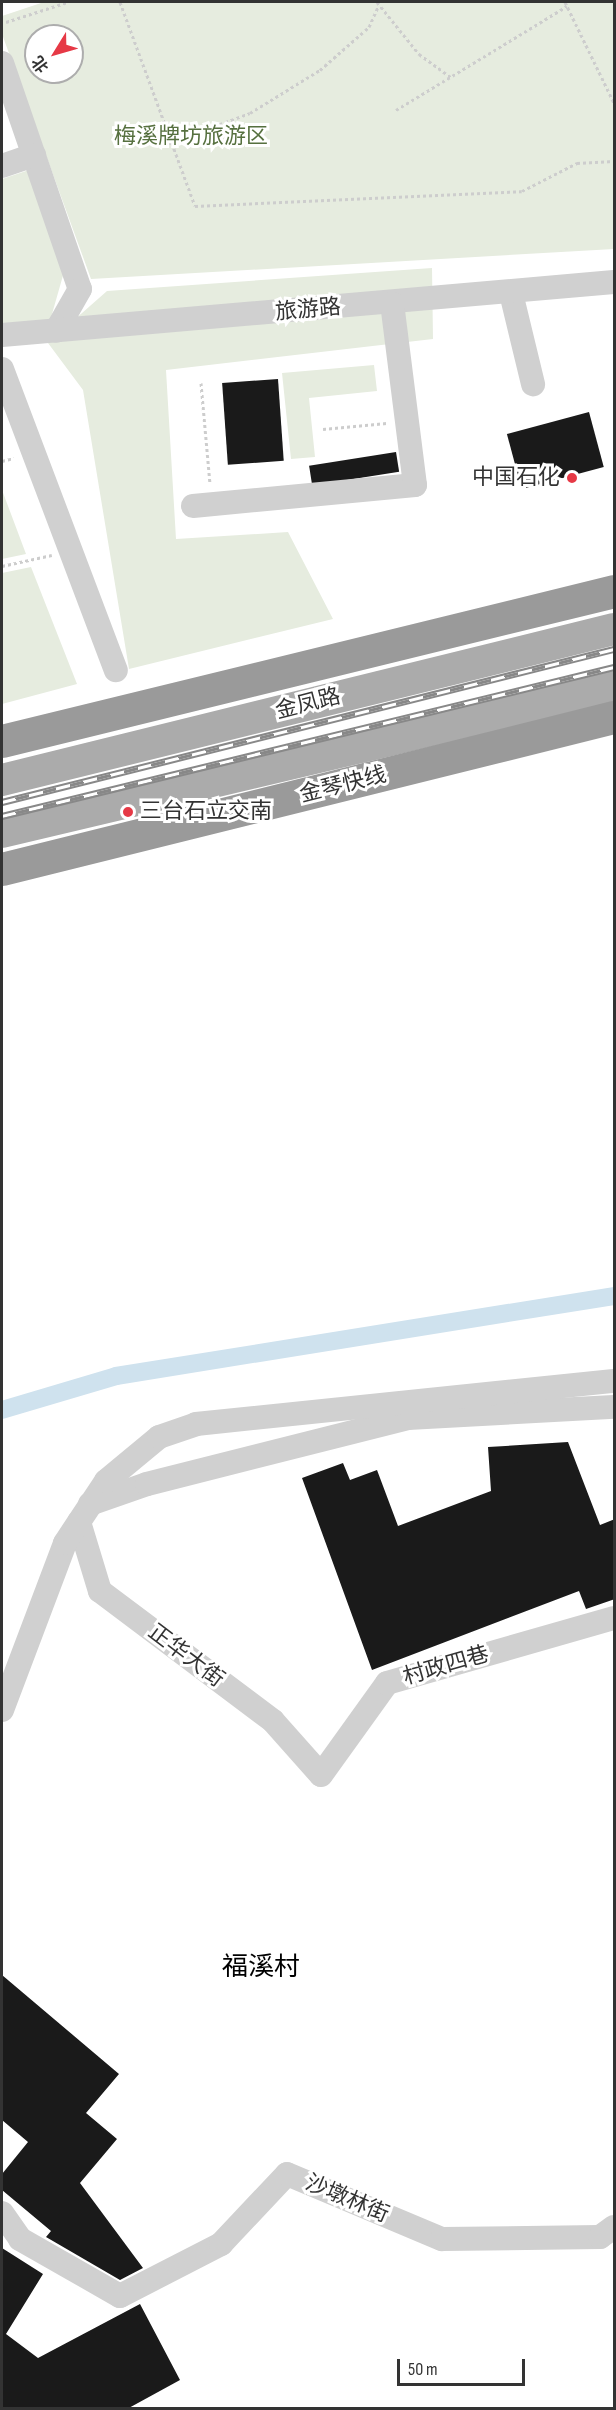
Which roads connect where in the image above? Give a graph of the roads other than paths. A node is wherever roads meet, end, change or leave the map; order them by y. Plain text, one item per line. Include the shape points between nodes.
1 (2, 63) edge
2 (34, 155) junction
3 (2, 166) edge
4 (615, 282) edge
5 (511, 294) junction
6 (392, 303) junction
7 (56, 331) junction
8 (2, 335) edge
9 (2, 369) edge
10 (533, 384) dead end
11 (203, 505) road end
12 (615, 591) edge
13 (615, 629) edge
14 (116, 670) dead end
15 (615, 687) edge
16 (615, 717) edge
17 (2, 741) edge
18 (2, 780) edge
19 (2, 832) edge
20 (2, 869) edge
21 (615, 1381) edge
22 (615, 1407) edge
23 (85, 1513) junction
24 (615, 1618) edge
25 (2, 1704) edge
26 (321, 1775) joint
27 (2, 2213) edge
28 (615, 2227) edge

1 - 2 street
2 - 3 street
2 - 7 street via 80,288
4 - 5 street, 旅游路
5 - 6 street, 旅游路
5 - 10 street
6 - 7 street, 旅游路
6 - 11 street via 415,485
7 - 8 street, 旅游路
9 - 14 street
12 - 17 highway
13 - 18 main road, 金凤路
15 - 19 main road
16 - 20 highway, 金琴快线
21 - 23 street via 196,1424 159,1437 106,1481
22 - 23 street via 408,1418 147,1484
23 - 25 street via 65,1542
23 - 26 street, 正华大街 via 100,1591 273,1721
24 - 26 street, 村政四巷 via 387,1683
27 - 28 street, 沙墩林街 via 20,2239 120,2296 221,2244 286,2174 442,2239 600,2236

